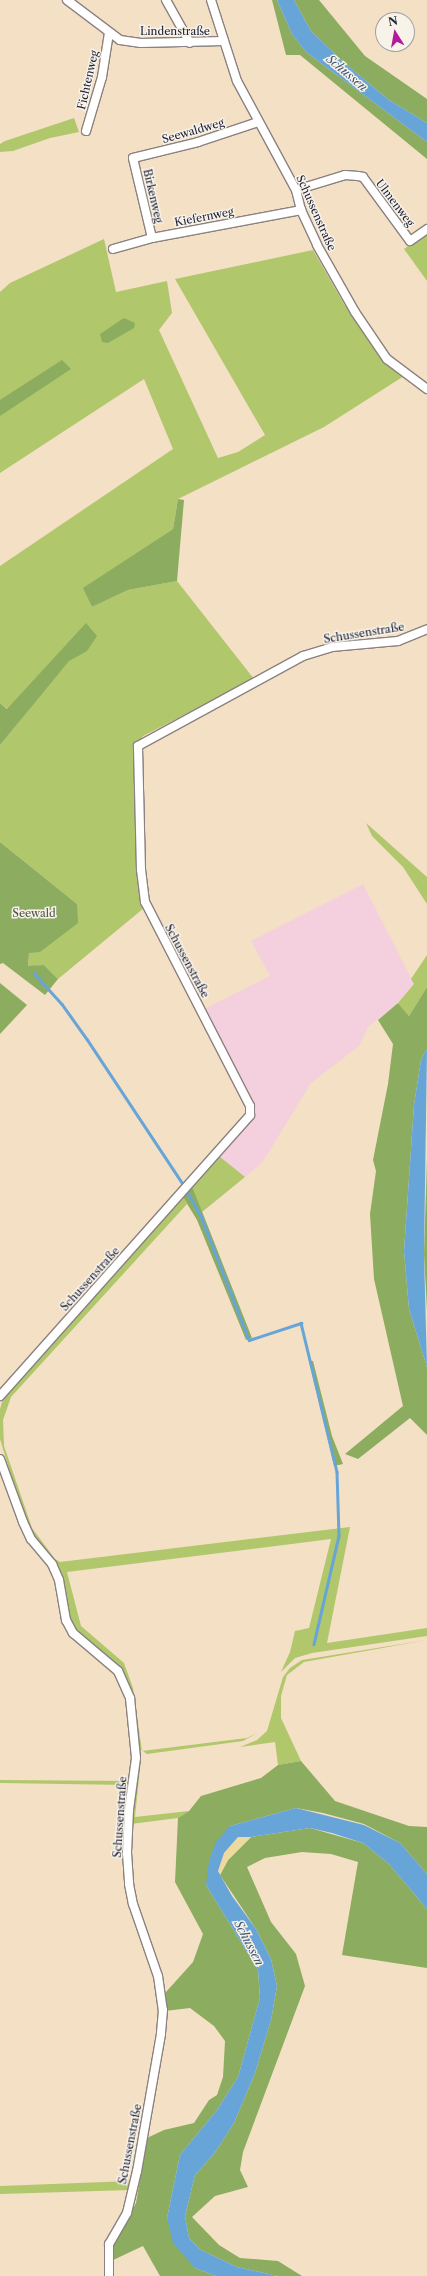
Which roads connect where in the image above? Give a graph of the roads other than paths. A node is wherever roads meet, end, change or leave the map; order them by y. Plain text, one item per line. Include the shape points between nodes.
1 (67, 0) edge
2 (166, 0) edge
3 (211, 0) edge
4 (109, 33) junction
5 (224, 41) junction
6 (190, 43) junction
7 (258, 122) junction
8 (86, 131) dead end
9 (133, 158) joint
10 (296, 190) junction
11 (301, 210) junction
12 (427, 229) edge
13 (152, 238) junction
14 (113, 249) dead end
15 (427, 389) edge
16 (427, 629) edge
17 (0, 1396) edge
18 (0, 1459) edge
19 (110, 2276) edge

1 - 4 street, Lindenstraße
2 - 6 street
3 - 5 street, Schussenstraße
4 - 6 street, Lindenstraße via 120,40 141,43
4 - 8 street, Fichtenweg via 102,77
5 - 6 street, Lindenstraße
5 - 7 street, Schussenstraße via 237,81
7 - 9 street, Seewaldweg via 198,142
7 - 10 street, Schussenstraße
9 - 13 street, Birkenweg
10 - 11 street, Schussenstraße
10 - 12 street, Ulmenweg via 346,175 362,177 410,241
11 - 13 street, Kiefernweg
11 - 15 street, Schussenstraße via 317,245 355,312 387,359
13 - 14 street, Kiefernweg
16 - 17 street, Schussenstraße via 398,640 332,647 303,656 138,746 141,870 145,902 250,1106 250,1115
18 - 19 street, Schussenstraße via 31,1539 52,1564 59,1580 66,1620 73,1634 118,1671 126,1683 131,1706 136,1758 129,1810 129,1884 133,1904 158,1976 163,2010 161,2034 127,2213 109,2244

